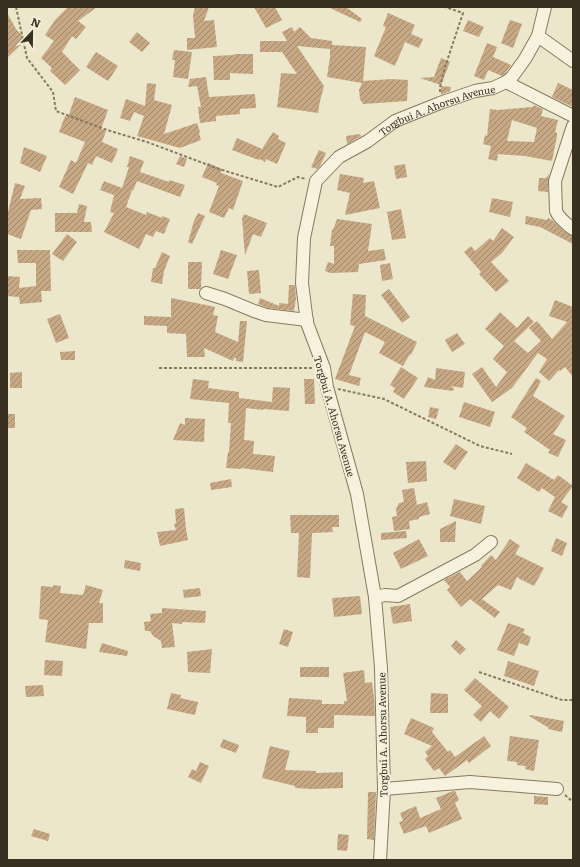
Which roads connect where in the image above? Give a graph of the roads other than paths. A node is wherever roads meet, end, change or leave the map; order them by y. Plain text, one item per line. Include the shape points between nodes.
1 (545, 7) edge
2 (538, 36) junction
3 (573, 61) edge
4 (506, 82) junction
5 (573, 116) edge
6 (573, 126) edge
7 (573, 229) edge
8 (206, 293) dead end
9 (307, 320) junction
10 (491, 542) dead end
11 (375, 597) junction
12 (384, 788) junction
13 (557, 788) dead end
14 (380, 860) edge

1 - 2 street, Torgbui A. Ahorsu Avenue
2 - 3 street
2 - 4 street, Torgbui A. Ahorsu Avenue via 526,59
4 - 5 street
4 - 9 street, Torgbui A. Ahorsu Avenue via 440,103 395,121 368,141 339,157 316,180 304,238 302,283
6 - 7 street via 555,181 556,211 560,219
8 - 9 street via 266,315
9 - 11 street, Torgbui A. Ahorsu Avenue via 324,368 357,494
10 - 11 street via 475,555 398,596
11 - 12 street, Torgbui A. Ahorsu Avenue via 381,668
12 - 13 street via 470,782
12 - 14 street, Torgbui A. Ahorsu Avenue

